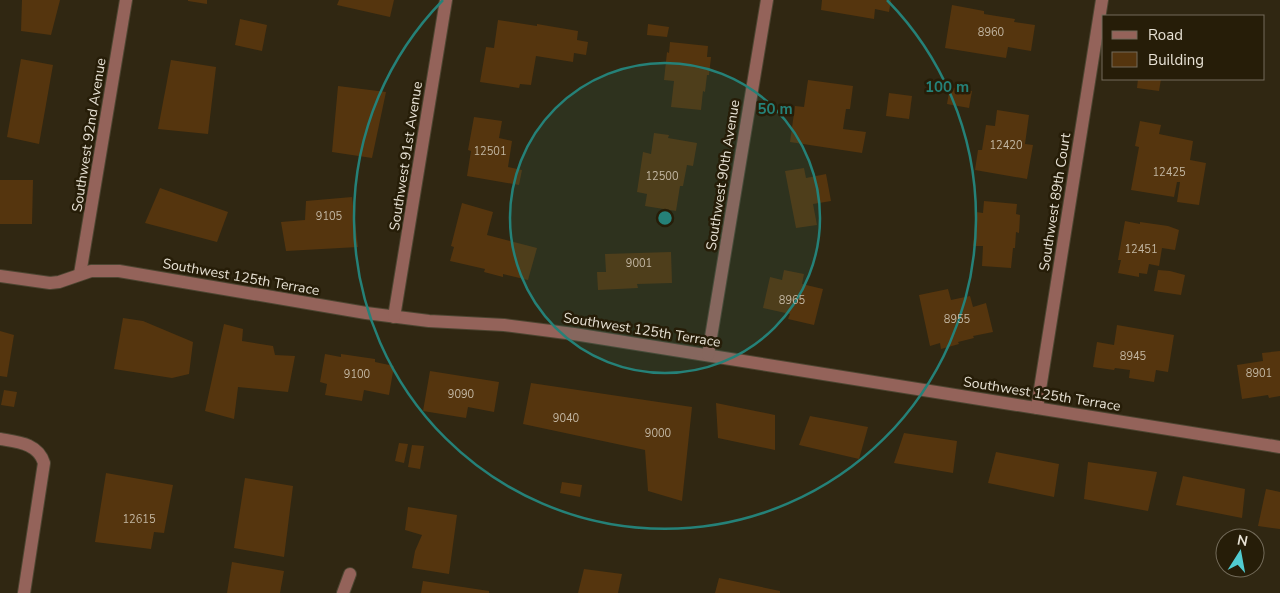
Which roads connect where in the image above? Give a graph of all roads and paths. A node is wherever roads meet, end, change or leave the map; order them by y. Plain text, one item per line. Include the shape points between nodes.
1 (126, 0) edge
2 (446, 0) edge
3 (767, 0) edge
4 (1102, 0) edge
5 (80, 274) junction
6 (0, 276) edge
7 (394, 317) junction
8 (708, 356) junction
9 (1037, 408) junction
10 (0, 440) edge
11 (1280, 447) edge
12 (350, 574) dead end
13 (24, 593) edge
14 (343, 593) edge

1 - 5 street, Southwest 92nd Avenue
2 - 7 street, Southwest 91st Avenue
3 - 8 street, Southwest 90th Avenue
4 - 9 street, Southwest 89th Court
5 - 6 street, Southwest 125th Terrace via 50,283
5 - 7 street, Southwest 125th Terrace via 119,271
7 - 8 street, Southwest 125th Terrace via 539,329
8 - 9 street, Southwest 125th Terrace
9 - 11 street, Southwest 125th Terrace
10 - 13 street via 27,445 40,454 44,466
12 - 14 street

